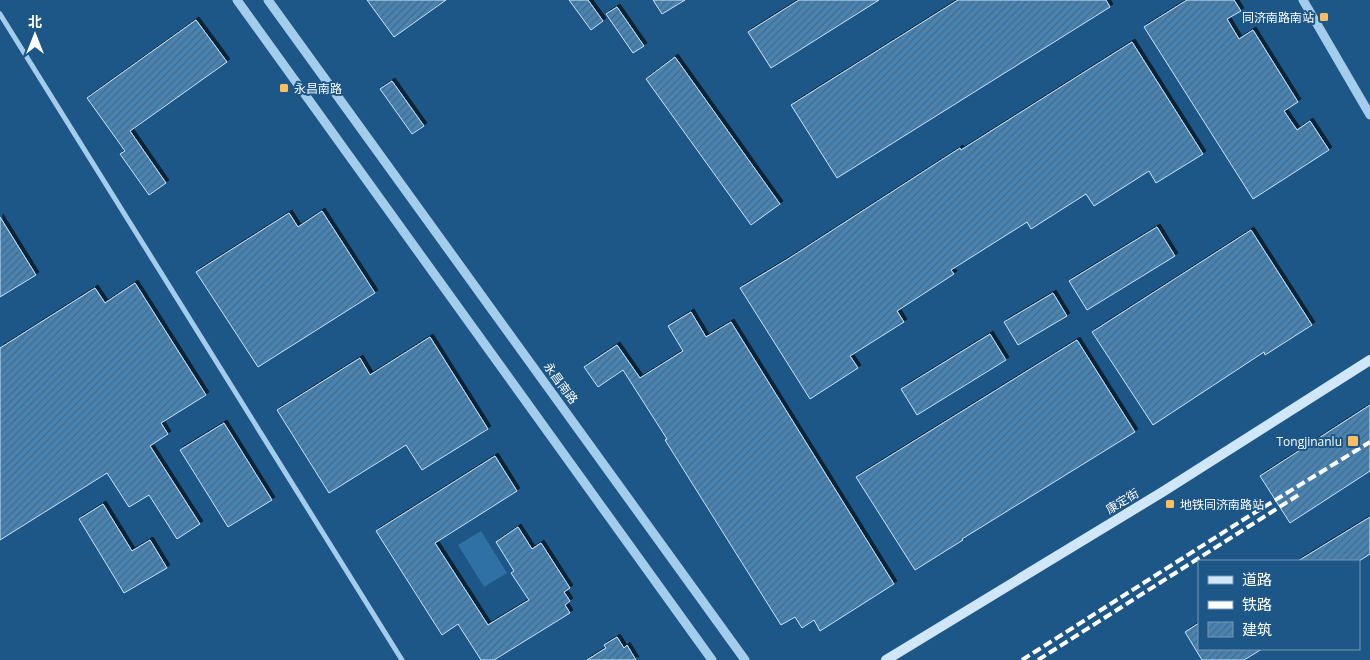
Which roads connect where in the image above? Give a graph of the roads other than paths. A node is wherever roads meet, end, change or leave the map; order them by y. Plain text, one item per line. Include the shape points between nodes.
1 (237, 0) edge
2 (268, 0) edge
3 (1303, 0) edge
4 (0, 14) edge
5 (1370, 115) edge
6 (1370, 360) edge
7 (402, 660) edge
8 (712, 660) edge
9 (745, 660) edge
10 (886, 660) edge

1 - 8 street
2 - 9 street, 永昌南路
3 - 5 street
4 - 7 street
6 - 10 main road, 康定街

